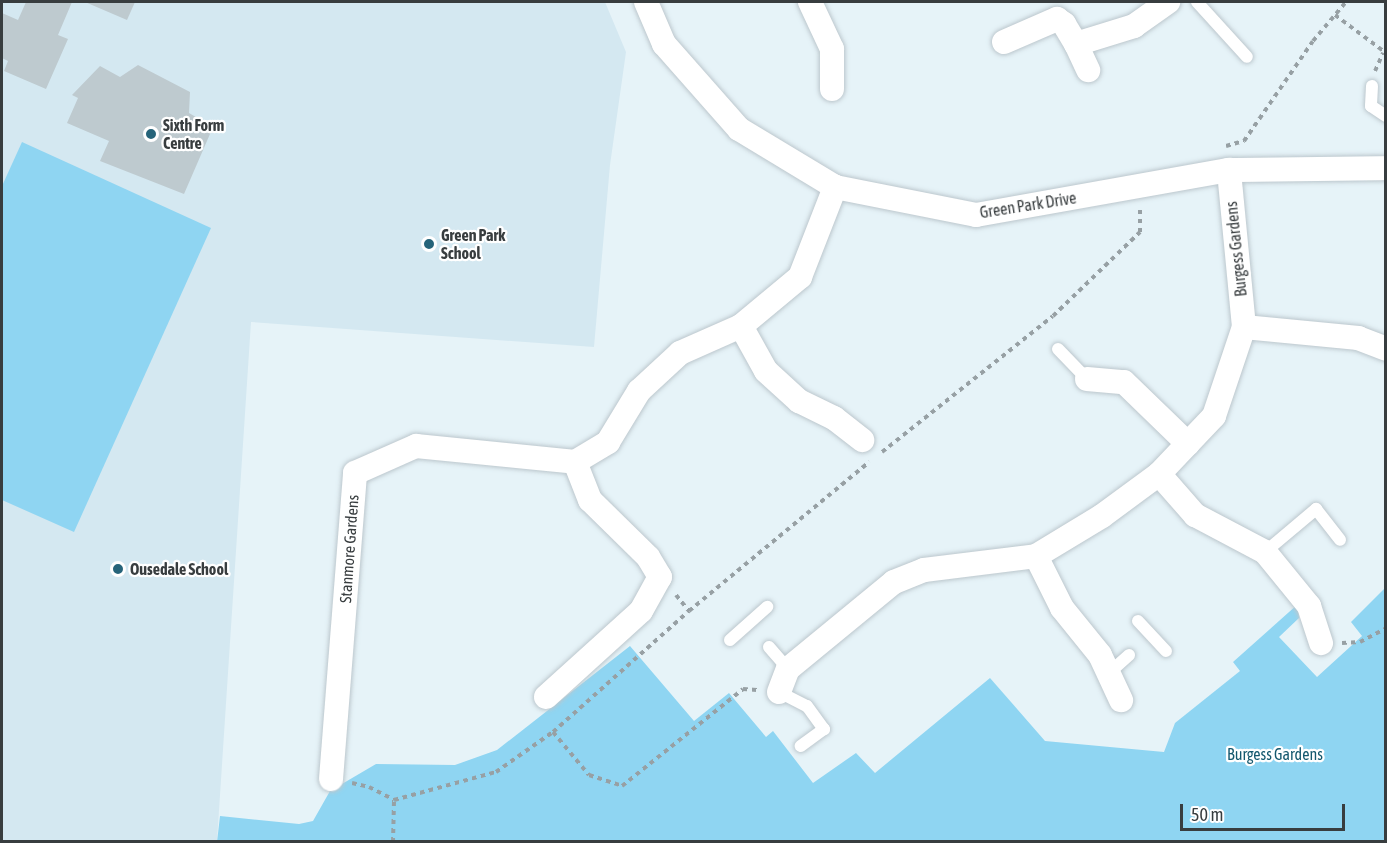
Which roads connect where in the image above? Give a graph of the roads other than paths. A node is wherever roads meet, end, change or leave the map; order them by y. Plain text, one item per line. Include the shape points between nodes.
1 (646, 2) edge
2 (810, 2) edge
3 (1168, 2) edge
4 (1197, 2) edge
5 (1004, 42) dead end
6 (1076, 45) junction
7 (1247, 57) dead end
8 (1088, 70) dead end
9 (1372, 86) dead end
10 (832, 89) dead end
11 (1386, 116) edge
12 (1386, 168) edge
13 (1228, 170) junction
14 (835, 187) junction
15 (741, 326) junction
16 (1244, 327) junction
17 (1058, 349) dead end
18 (1386, 349) edge
19 (1087, 379) joint
20 (862, 440) dead end
21 (1188, 444) junction
22 (575, 462) junction
23 (1159, 474) junction
24 (1340, 540) dead end
25 (1264, 552) junction
26 (1036, 556) junction
27 (767, 607) dead end
28 (1138, 621) dead end
29 (730, 640) dead end
30 (1322, 643) road end
31 (769, 647) dead end
32 (1166, 651) dead end
33 (1129, 656) dead end
34 (789, 669) junction
35 (1109, 673) junction
36 (778, 692) joint
37 (546, 697) dead end
38 (1122, 700) dead end
39 (801, 746) dead end
40 (331, 779) road end

1 - 14 street, Green Park Drive via 664,44 739,129
2 - 10 street via 832,49
3 - 6 street via 1134,26
4 - 7 lane
5 - 6 street via 1057,19
6 - 8 street
9 - 11 lane via 1371,106
12 - 13 street, Green Park Drive
13 - 14 street, Green Park Drive via 976,215
13 - 16 street, Burgess Gardens
14 - 15 street via 800,277
15 - 20 street via 766,371 799,401 834,418
15 - 22 street via 680,353 639,391 608,442
16 - 18 street via 1358,338
16 - 21 street, Burgess Gardens via 1214,416
17 - 19 lane
19 - 21 street via 1124,382
21 - 23 street, Burgess Gardens
22 - 37 street via 590,500 648,557 660,577 641,611
22 - 40 street, Stanmore Gardens via 416,446 355,473
23 - 25 street via 1195,515
23 - 26 street, Burgess Gardens via 1102,516
24 - 25 lane via 1316,509
25 - 30 street via 1310,606
26 - 34 street, Burgess Gardens via 924,570 894,582
26 - 35 street via 1062,608 1100,655
27 - 29 lane via 753,629
28 - 32 lane via 1148,639
31 - 34 lane
33 - 35 lane
34 - 36 street, Burgess Gardens
35 - 38 street
36 - 39 lane via 807,705 824,729

